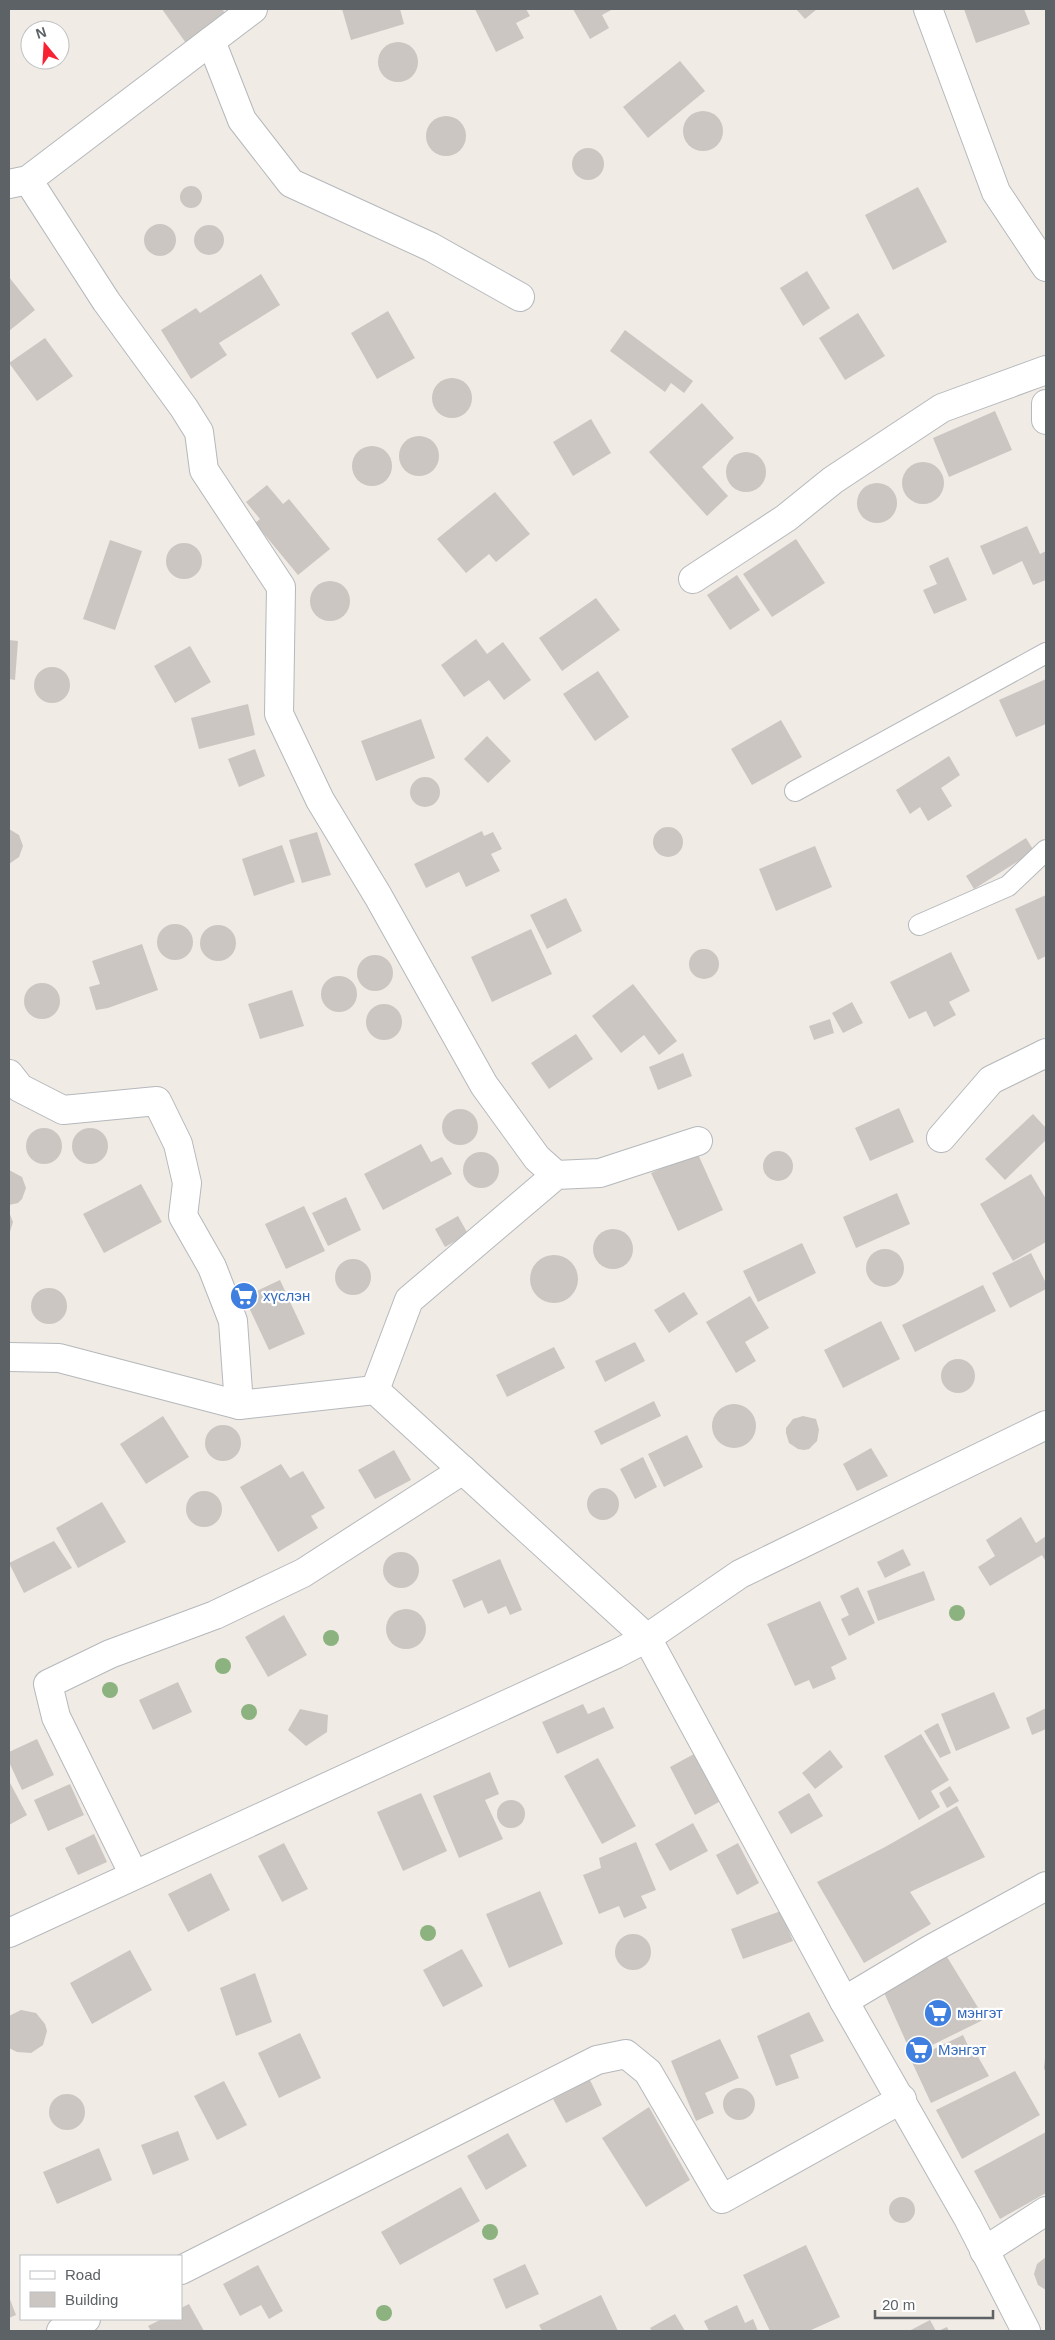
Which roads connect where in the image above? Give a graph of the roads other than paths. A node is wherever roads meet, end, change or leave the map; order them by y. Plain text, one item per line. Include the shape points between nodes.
1 (254, 9) edge
2 (928, 9) edge
3 (211, 41) junction
4 (18, 182) edge
5 (1046, 267) edge
6 (520, 297) dead end
7 (1046, 370) edge
8 (1046, 404) edge
9 (1046, 420) edge
10 (693, 579) dead end
11 (1046, 653) edge
12 (795, 791) dead end
13 (1046, 850) edge
14 (918, 925) dead end
15 (1046, 1053) edge
16 (9, 1074) edge
17 (941, 1138) dead end
18 (698, 1141) dead end
19 (556, 1175) junction
20 (9, 1357) edge
21 (375, 1390) junction
22 (239, 1405) junction
23 (1046, 1425) edge
24 (463, 1470) junction
25 (647, 1638) junction
26 (134, 1876) junction
27 (1046, 1886) edge
28 (9, 1932) edge
29 (844, 2000) junction
30 (902, 2100) junction
31 (1046, 2211) edge
32 (984, 2251) junction
33 (182, 2269) edge
34 (84, 2320) edge
35 (61, 2331) edge
36 (1026, 2331) edge

1 - 3 street
2 - 5 street via 996,192
3 - 4 street
3 - 6 street via 242,120 291,183 431,247
4 - 19 street via 199,432 204,470 281,587 279,714 320,800 484,1085 537,1158
7 - 10 street via 942,408
8 - 9 street
11 - 12 lane
13 - 14 lane via 1008,886
15 - 17 street via 991,1080
16 - 22 street via 20,1088 63,1110 157,1101 178,1144 187,1183 183,1216 212,1267 233,1321
18 - 19 street via 600,1173
19 - 21 street via 409,1300
20 - 22 street via 59,1358
21 - 22 street
21 - 24 street
23 - 25 street via 740,1574
24 - 25 street
24 - 26 street via 303,1573 215,1615 110,1654 48,1684 56,1717
25 - 26 street
25 - 29 street
26 - 28 street
27 - 29 street
29 - 30 street
30 - 32 street
30 - 33 street via 722,2199 648,2072 626,2054 597,2060
31 - 32 street
32 - 36 street
34 - 35 street

